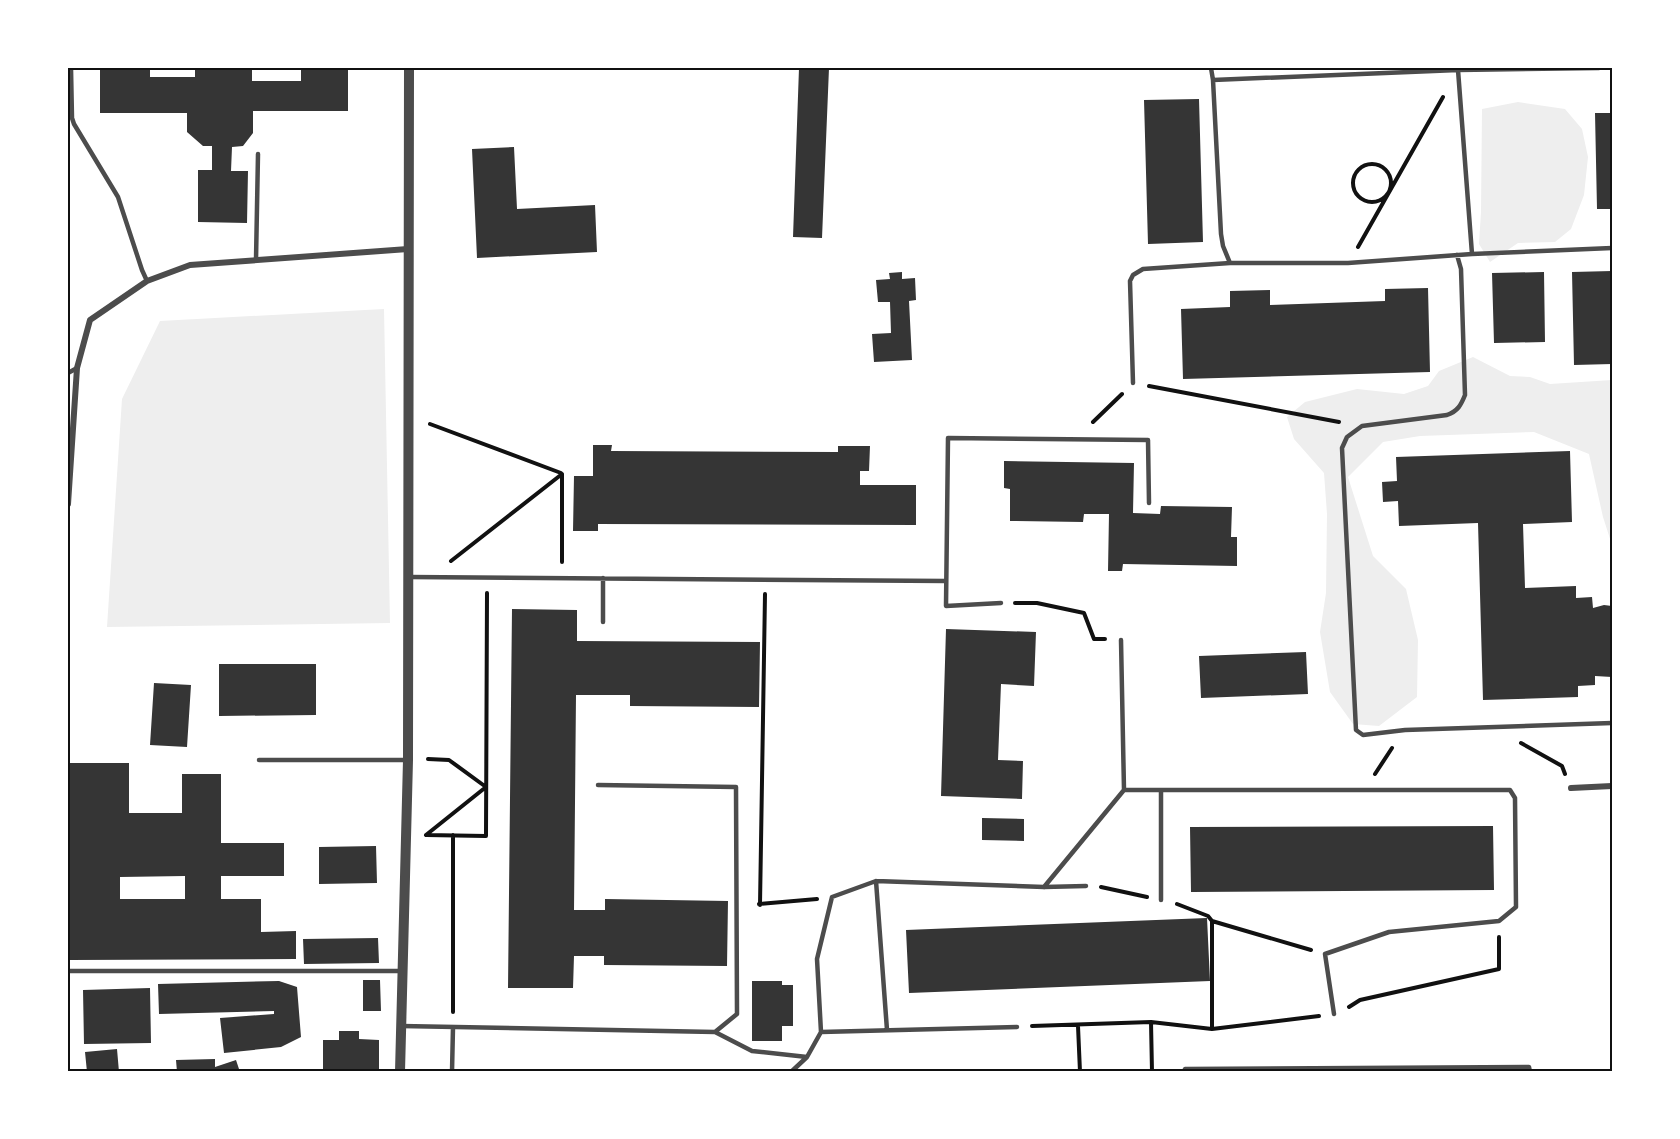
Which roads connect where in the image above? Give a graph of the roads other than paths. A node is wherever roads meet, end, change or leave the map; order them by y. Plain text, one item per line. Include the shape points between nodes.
1 (71, 68) edge
2 (409, 68) edge
3 (1211, 68) edge
4 (1599, 68) edge
5 (1458, 69) edge
6 (1213, 80) junction
7 (258, 154) dead end
8 (1612, 248) edge
9 (408, 249) junction
10 (1472, 254) junction
11 (1457, 255) junction
12 (256, 260) junction
13 (1230, 263) junction
14 (147, 281) junction
15 (77, 368) junction
16 (68, 373) edge
17 (1133, 383) road end
18 (1149, 503) dead end
19 (68, 504) edge
20 (409, 576) junction
21 (603, 578) junction
22 (946, 581) junction
23 (1001, 603) dead end
24 (603, 622) dead end
25 (1121, 639) road end
26 (1612, 723) edge
27 (259, 760) dead end
28 (408, 760) junction
29 (598, 785) dead end
30 (1612, 786) edge
31 (1571, 788) road end
32 (1124, 790) junction
33 (1161, 792) junction
34 (876, 881) junction
35 (1086, 886) dead end
36 (1044, 887) junction
37 (1161, 900) road end
38 (68, 971) edge
39 (402, 971) junction
40 (1334, 1014) road end
41 (401, 1026) junction
42 (453, 1027) junction
43 (1017, 1027) road end
44 (887, 1030) junction
45 (715, 1032) junction
46 (821, 1032) junction
47 (807, 1057) junction
48 (400, 1071) edge
49 (452, 1071) edge
50 (791, 1071) edge
51 (1185, 1071) edge
52 (1530, 1071) edge

1 - 14 lane via 74,124 117,197
2 - 9 street
3 - 6 lane
4 - 5 lane
5 - 6 lane
5 - 10 lane
6 - 13 lane via 1221,234
7 - 12 lane
8 - 10 lane
9 - 12 street
9 - 20 street
10 - 11 lane
11 - 13 lane via 1348,263
11 - 26 lane via 1461,269 1465,383 1462,404 1447,415 1362,426 1347,437 1342,448 1355,727 1363,735
12 - 14 street via 190,265
13 - 17 lane via 1143,269 1133,275
14 - 15 street via 90,320
15 - 16 lane
15 - 19 street
18 - 22 lane via 1148,440 948,438
20 - 21 lane
20 - 28 street
21 - 22 lane
21 - 24 lane
22 - 23 lane via 946,606
25 - 32 lane
27 - 28 lane
28 - 39 street
29 - 45 lane via 736,787 737,1014
30 - 31 street
32 - 33 lane
32 - 36 lane
33 - 37 lane
33 - 40 lane via 1510,790 1515,798 1516,907 1499,921 1389,932 1325,954
34 - 36 lane
34 - 44 lane
34 - 46 lane via 832,897 817,958
35 - 36 lane
38 - 39 lane
39 - 41 street
41 - 42 lane
41 - 48 street
42 - 45 lane
42 - 49 lane
43 - 44 lane
44 - 46 lane
45 - 47 lane via 752,1051
46 - 47 lane
47 - 50 lane
51 - 52 lane via 1529,1067

